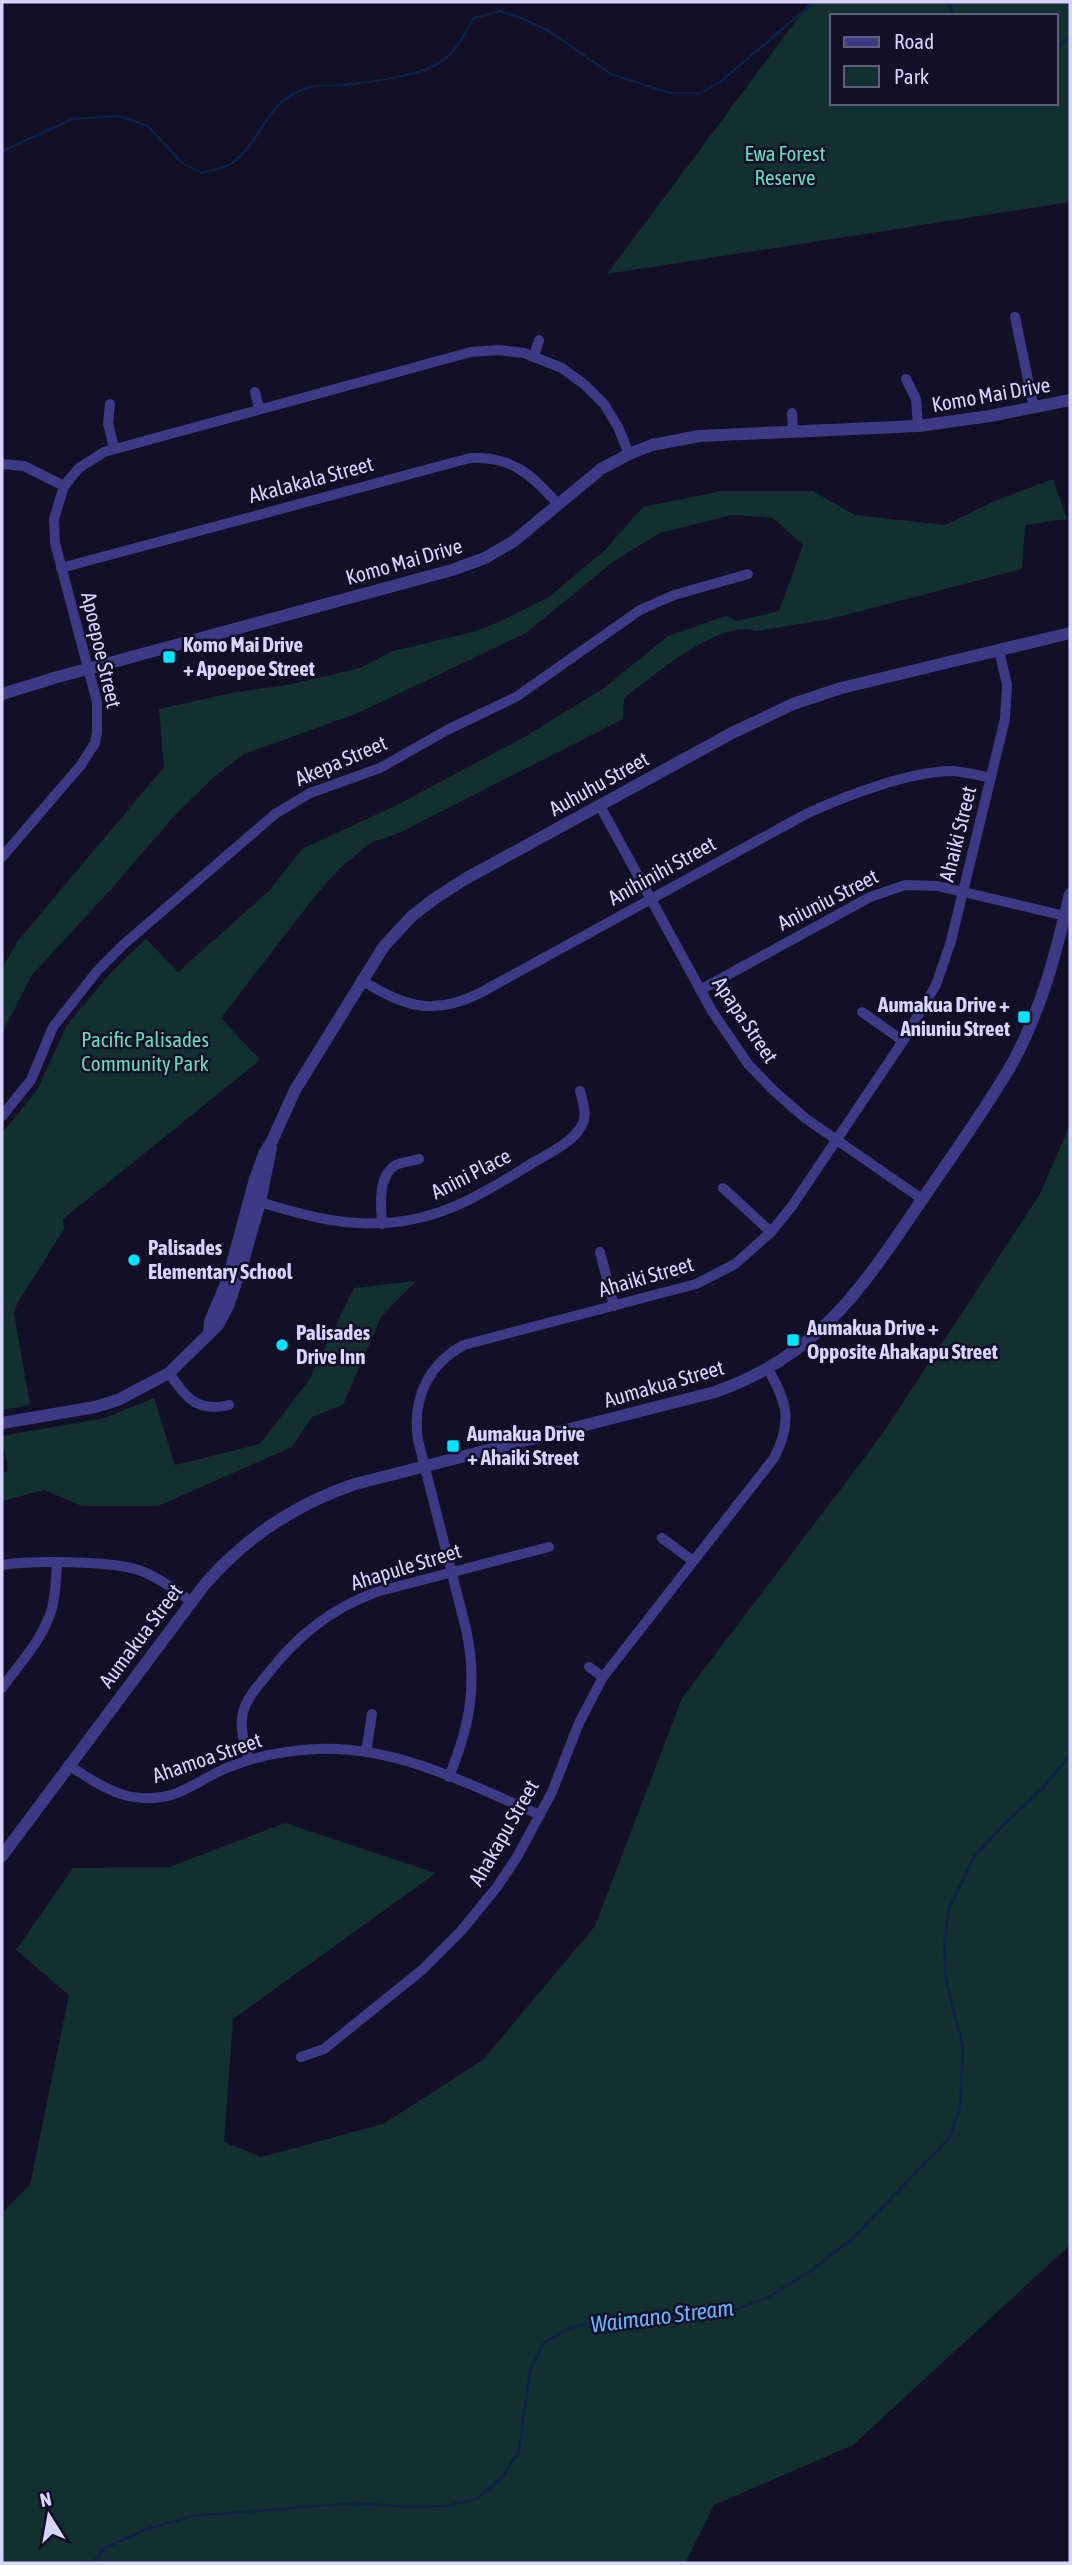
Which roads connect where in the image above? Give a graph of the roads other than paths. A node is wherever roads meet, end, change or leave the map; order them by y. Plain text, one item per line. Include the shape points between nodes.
1 (1015, 317) dead end
2 (539, 340) dead end
3 (534, 356) junction
4 (906, 379) dead end
5 (254, 392) dead end
6 (1070, 400) edge
7 (110, 404) dead end
8 (259, 408) junction
9 (1034, 408) junction
10 (792, 413) dead end
11 (918, 426) junction
12 (793, 432) junction
13 (114, 448) junction
14 (629, 454) junction
15 (2, 464) edge
16 (64, 486) junction
17 (558, 504) junction
18 (61, 568) junction
19 (748, 574) dead end
20 (1070, 633) edge
21 (999, 650) junction
22 (89, 668) junction
23 (2, 694) edge
24 (991, 778) junction
25 (600, 806) junction
26 (2, 856) edge
27 (963, 892) junction
28 (1070, 894) edge
29 (651, 899) junction
30 (1065, 916) junction
31 (361, 980) junction
32 (700, 990) junction
33 (862, 1012) dead end
34 (904, 1041) junction
35 (580, 1091) dead end
36 (2, 1116) edge
37 (836, 1140) junction
38 (419, 1159) dead end
39 (723, 1188) dead end
40 (922, 1199) junction
41 (255, 1201) junction
42 (382, 1224) junction
43 (771, 1232) junction
44 (600, 1252) dead end
45 (614, 1306) junction
46 (768, 1369) junction
47 (169, 1373) junction
48 (229, 1405) dead end
49 (2, 1423) edge
50 (425, 1466) junction
51 (662, 1538) dead end
52 (549, 1547) dead end
53 (693, 1561) junction
54 (57, 1563) junction
55 (2, 1565) edge
56 (452, 1572) junction
57 (191, 1601) junction
58 (589, 1667) dead end
59 (603, 1677) junction
60 (2, 1688) edge
61 (372, 1714) dead end
62 (366, 1752) junction
63 (249, 1760) junction
64 (69, 1765) junction
65 (449, 1777) junction
66 (540, 1815) junction
67 (2, 1856) edge
68 (301, 2057) dead end

1 - 9 street
2 - 3 street
3 - 8 street, Apoepoe Street via 498,350 471,352
3 - 14 street, Apoepoe Street via 562,368 594,393
4 - 11 street, Komo Mai Drive via 916,399
5 - 8 street
6 - 9 street, Komo Mai Drive
7 - 13 street via 108,423
8 - 13 street, Apoepoe Street
9 - 11 street, Komo Mai Drive
10 - 12 street
11 - 12 street, Komo Mai Drive
12 - 14 street, Komo Mai Drive via 686,438
13 - 16 street, Apoepoe Street via 87,461
14 - 17 street, Komo Mai Drive via 601,469
15 - 16 street via 24,466
16 - 18 street, Apoepoe Street via 54,529
17 - 18 street, Akalakala Street via 516,466 470,458
17 - 22 street, Komo Mai Drive via 514,541 452,570
18 - 22 street, Apoepoe Street
19 - 36 street, Akepa Street via 640,610 516,697 380,768 310,793 275,814 98,970 59,1019 31,1080
20 - 21 street, Auhuhu Street
21 - 24 street, Ahaiki Street via 1008,696
21 - 25 street, Auhuhu Street via 793,704
22 - 23 street, Komo Mai Drive
22 - 26 street, Apoepoe Street via 98,710 95,743
24 - 27 street, Ahaiki Street
24 - 29 street, Anihinihi Street via 942,772 852,794 806,814
25 - 29 street, Apapa Street
25 - 31 street, Auhuhu Street via 433,899 399,929
27 - 30 street, Aniuniu Street
27 - 32 street, Aniuniu Street via 925,884 882,891
27 - 34 street, Ahaiki Street via 936,985
28 - 30 street, Aumakua Street
29 - 31 street, Anihinihi Street via 455,1004 404,1003
29 - 32 street, Apapa Street
30 - 40 street, Aumakua Street via 1048,982 1023,1043
31 - 41 street, Auhuhu Street via 295,1090 264,1154
32 - 37 street, Apapa Street via 732,1043 762,1079
33 - 34 street
34 - 37 street, Ahaiki Street
35 - 42 street, Anini Place via 583,1122 562,1146 456,1207 418,1220
37 - 40 street, Apapa Street
37 - 43 street, Ahaiki Street
38 - 42 street via 396,1165 388,1173 382,1190
39 - 43 street
40 - 46 street, Aumakua Street via 839,1314
41 - 42 street, Anini Place via 334,1222
41 - 47 street, Auhuhu Street via 209,1332
43 - 45 street, Ahaiki Street via 751,1252 713,1276
44 - 45 street
45 - 50 street, Ahaiki Street via 480,1340 443,1359 428,1377 416,1411
46 - 50 street, Aumakua Street via 698,1398
46 - 53 street, Ahakapu Street via 785,1405 786,1431 781,1444
47 - 48 street via 184,1394 201,1406
47 - 49 street, Auhuhu Street via 106,1404
50 - 56 street, Ahaiki Street
50 - 57 street, Aumakua Street via 342,1489 284,1516 237,1551
51 - 53 street
52 - 56 street, Ahapule Street
53 - 59 street, Ahakapu Street
54 - 55 street
54 - 57 street via 140,1570
54 - 60 street via 48,1620
56 - 63 street, Ahapule Street via 363,1597 300,1636 246,1704 242,1731
56 - 65 street, Ahaiki Street via 473,1676 467,1728
57 - 64 street, Aumakua Street
58 - 59 street
59 - 66 street, Ahakapu Street
61 - 62 street
62 - 63 street, Ahamoa Street via 317,1749
62 - 65 street, Ahamoa Street via 409,1761
63 - 64 street, Ahamoa Street via 178,1792 151,1798 111,1792
64 - 67 street, Aumakua Street
65 - 66 street, Ahamoa Street
66 - 68 street, Ahakapu Street via 497,1888 442,1951 324,2049

